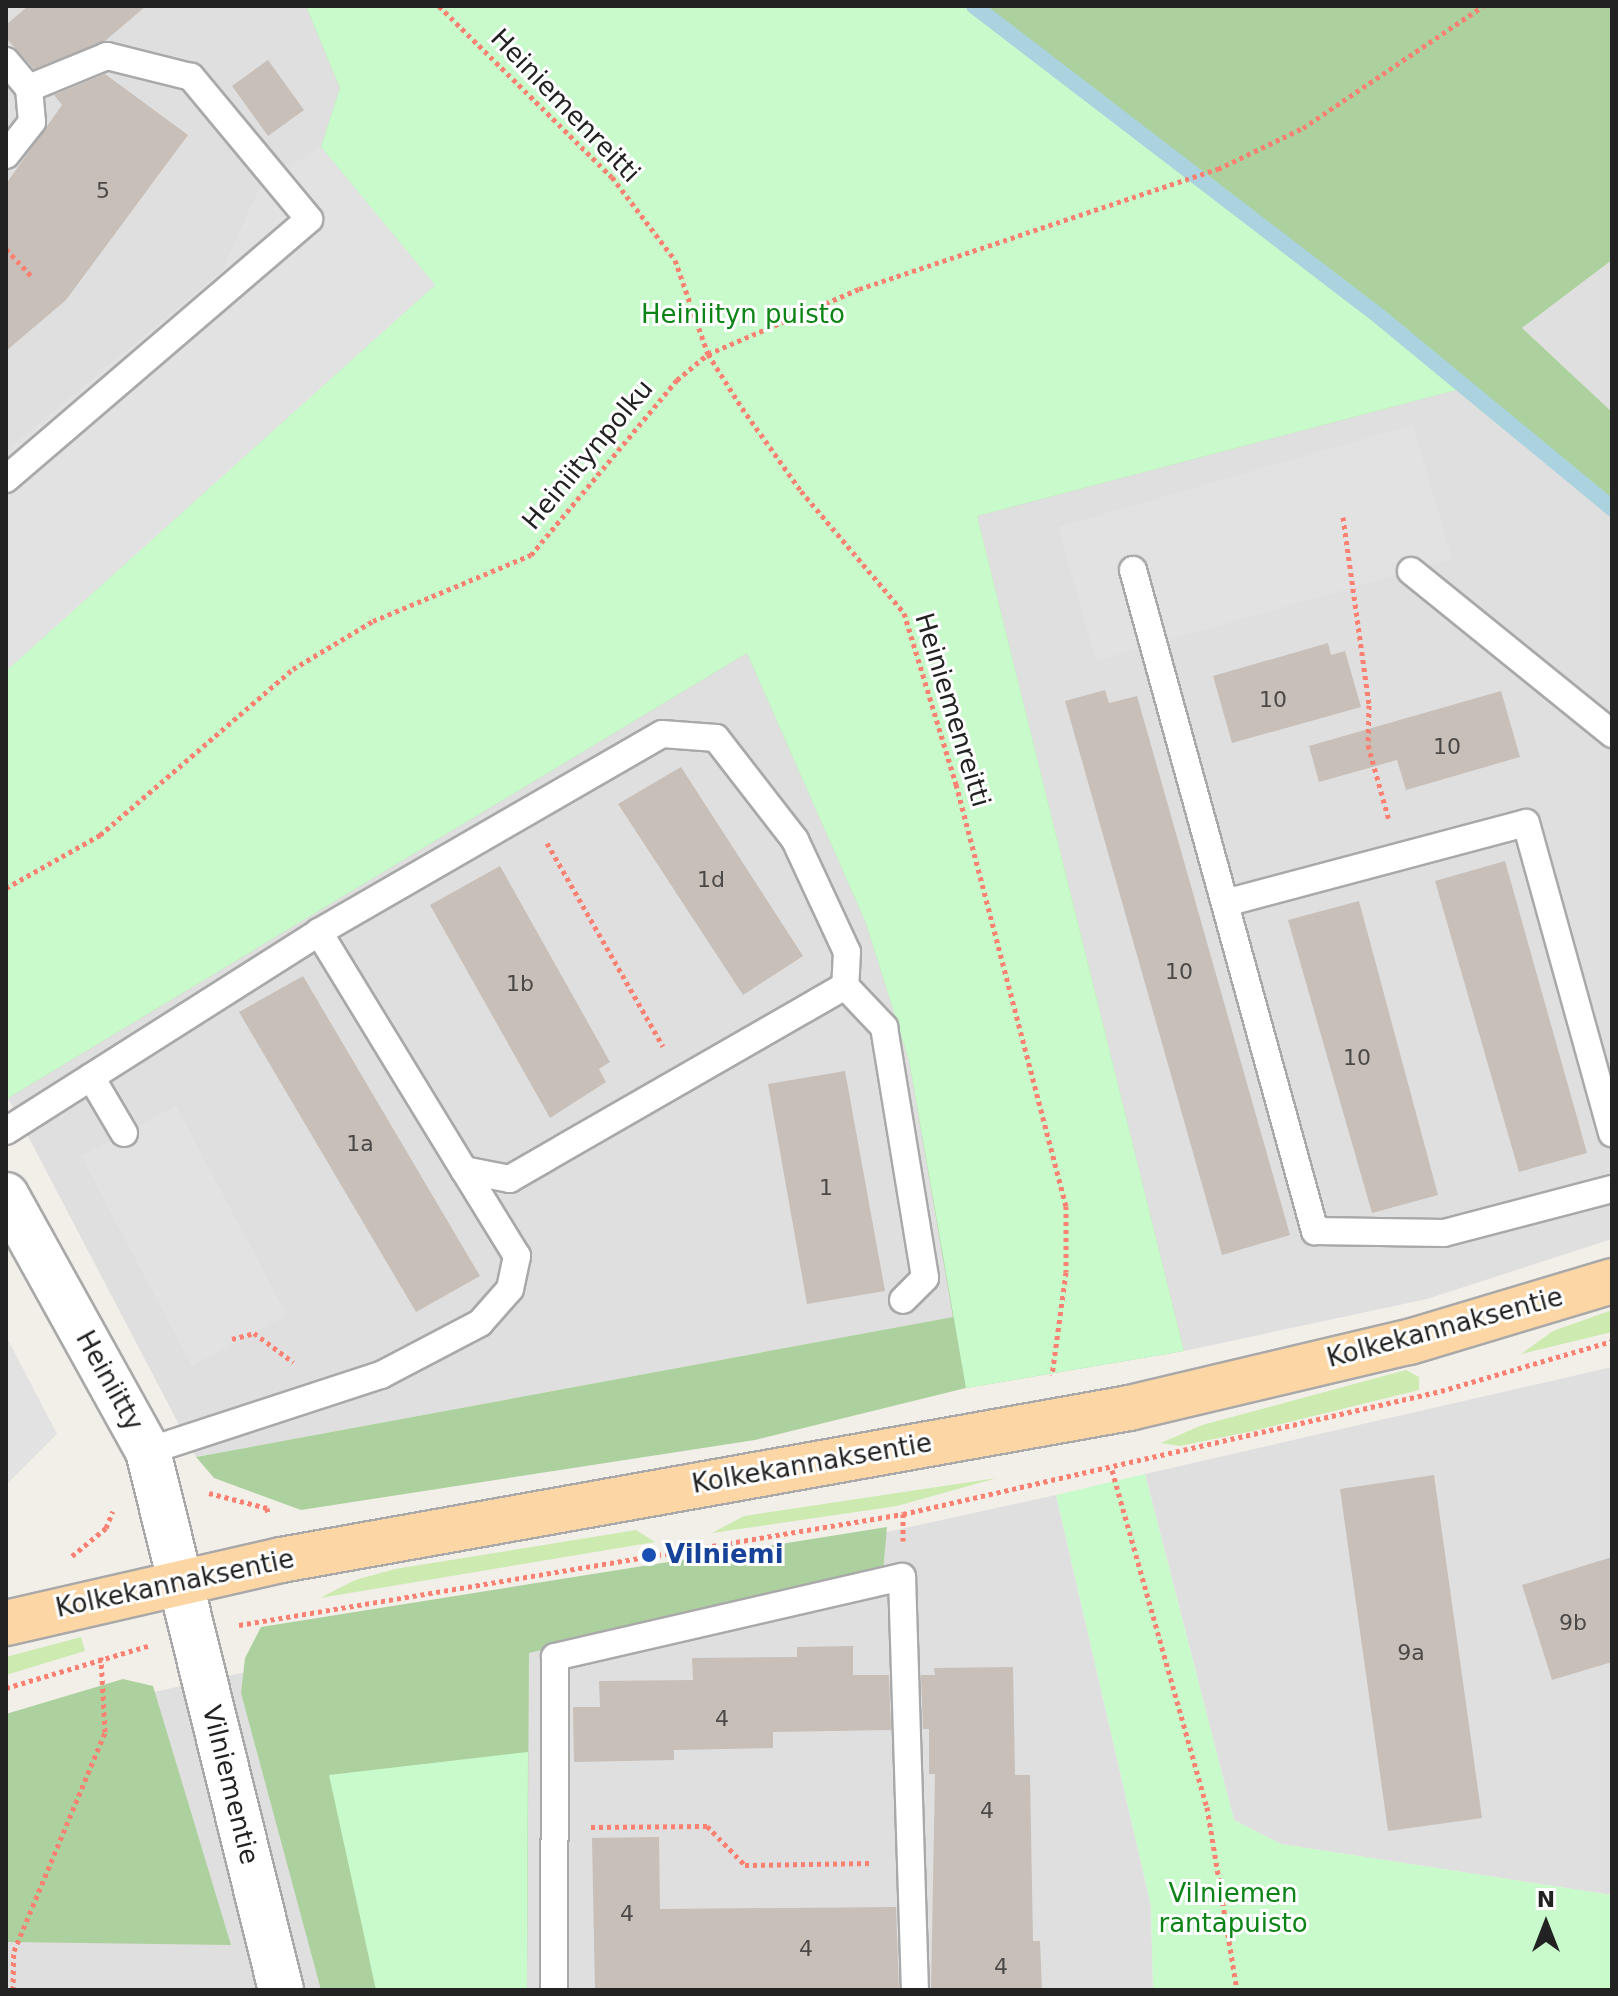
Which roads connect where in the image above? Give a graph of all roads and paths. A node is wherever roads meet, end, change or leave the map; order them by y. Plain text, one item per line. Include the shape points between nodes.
1 (439, 6) edge
2 (1483, 6) edge
3 (6, 61) edge
4 (29, 88) junction
5 (6, 155) edge
6 (6, 249) edge
7 (31, 276) dead end
8 (708, 354) junction
9 (6, 479) edge
10 (1343, 517) dead end
11 (1133, 570) dead end
12 (1411, 571) dead end
13 (1612, 734) edge
14 (529, 811) junction
15 (1399, 856) junction
16 (6, 888) edge
17 (1225, 903) junction
18 (319, 932) junction
19 (845, 986) junction
20 (91, 1077) junction
21 (684, 1082) junction
22 (6, 1131) edge
23 (124, 1133) dead end
24 (1612, 1133) edge
25 (464, 1170) junction
26 (1612, 1189) edge
27 (6, 1195) edge
28 (1612, 1281) edge
29 (903, 1300) dead end
30 (232, 1339) dead end
31 (1612, 1341) edge
32 (344, 1388) junction
33 (1053, 1421) junction
34 (148, 1451) junction
35 (1112, 1470) junction
36 (1063, 1479) junction
37 (179, 1581) junction
38 (6, 1623) edge
39 (192, 1636) junction
40 (102, 1658) junction
41 (6, 1688) edge
42 (554, 1827) junction
43 (909, 1862) junction
44 (13, 1990) edge
45 (281, 1990) edge
46 (554, 1990) edge
47 (915, 1990) edge
48 (1237, 1990) edge

1 - 8 path, Heiniemenreitti via 612,177 675,260
2 - 8 path, Heiniitynpolku via 1303,128 1218,169 859,289
3 - 4 lane
4 - 5 lane via 32,122
4 - 9 lane via 107,56 191,77 309,219
6 - 7 path
8 - 16 path, Heiniitynpolku via 677,380 531,555 373,621 293,669 100,835
8 - 33 path, Heiniemenreitti via 801,491 904,613 956,784 1066,1206
10 - 15 path via 1369,705 1368,745
11 - 17 lane
12 - 13 lane
14 - 18 lane
14 - 19 lane via 662,734 716,738 795,840 847,952
14 - 21 path
15 - 17 lane
15 - 24 lane via 1526,823
17 - 26 lane via 1315,1231 1444,1233
18 - 20 lane
18 - 25 lane
19 - 21 lane
19 - 29 lane via 884,1027 925,1278
20 - 22 lane
20 - 23 lane
21 - 25 lane via 510,1179
25 - 32 lane via 517,1256 510,1289 480,1323 381,1375
27 - 34 street, Heiniitty
28 - 33 main road, Kolkekannaksentie via 1409,1342
30 - 32 path via 254,1333 290,1360
31 - 35 path via 1441,1391
32 - 34 lane
33 - 36 path, Heiniemenreitti
33 - 37 main road, Kolkekannaksentie
34 - 37 street, Heiniitty
35 - 36 path
35 - 48 path via 1207,1807
36 - 39 path via 903,1514 295,1613
37 - 38 main road, Kolkekannaksentie
37 - 39 street, Vilniementie
39 - 40 path
39 - 45 street, Vilniementie
40 - 41 path
40 - 44 path via 105,1732 14,1951
42 - 43 path via 707,1826 745,1865
42 - 43 lane via 555,1657 902,1577
42 - 46 lane
43 - 47 lane

